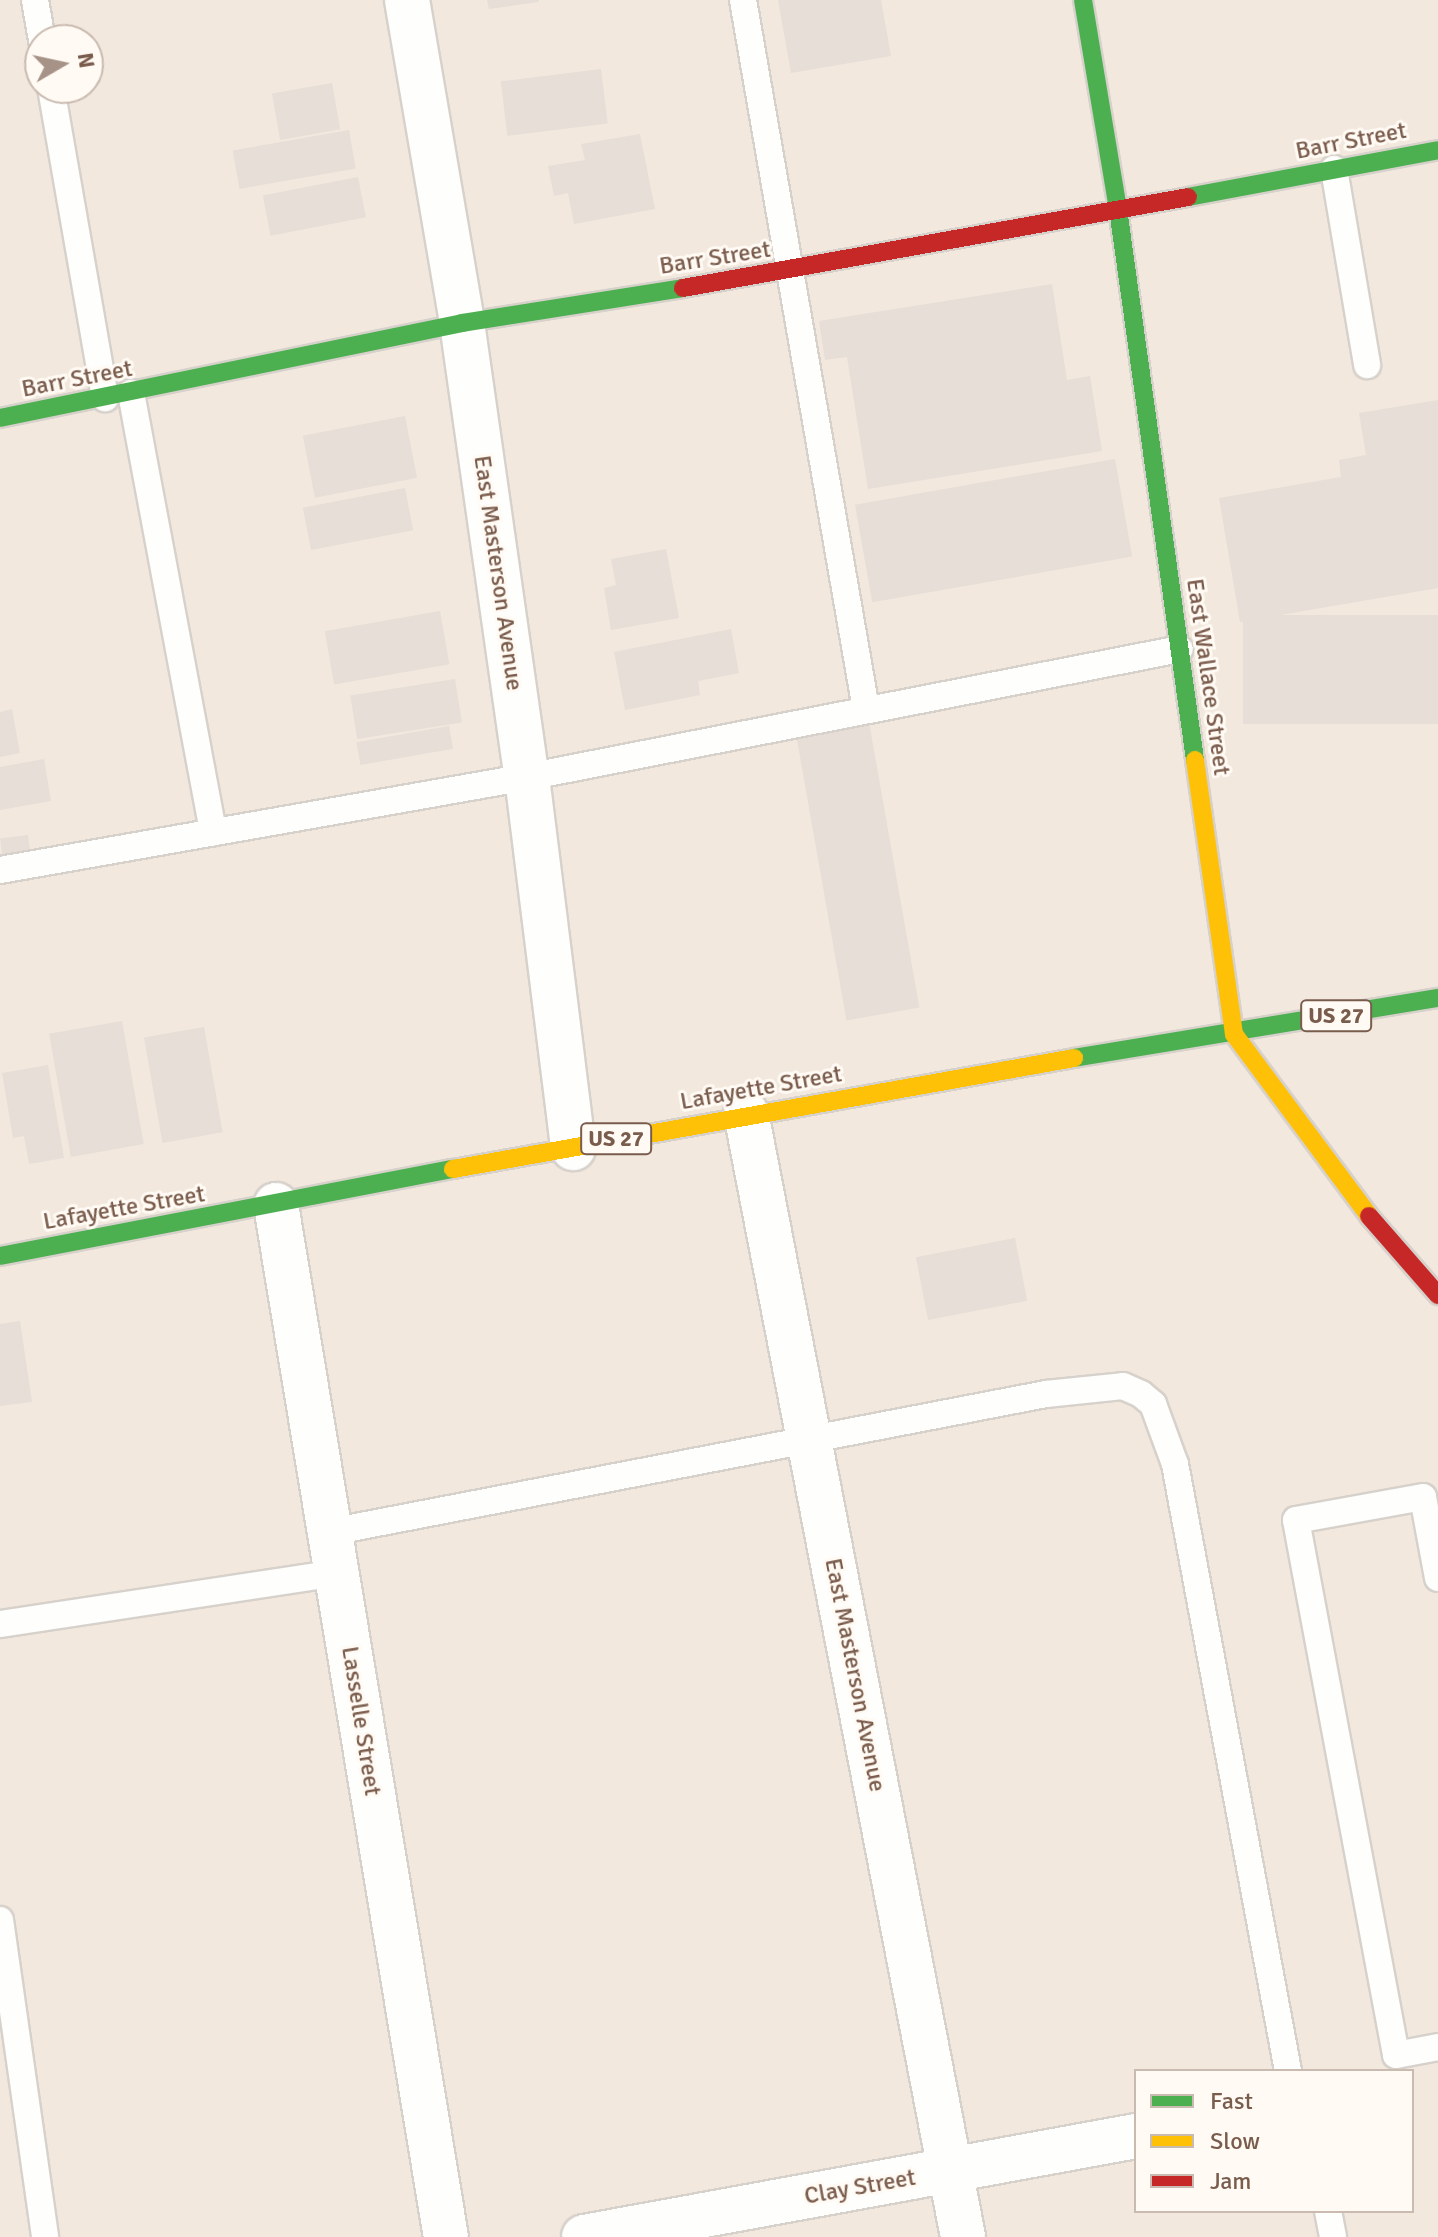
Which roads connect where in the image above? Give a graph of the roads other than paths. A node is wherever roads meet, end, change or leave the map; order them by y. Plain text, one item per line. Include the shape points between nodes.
1 (35, 0) edge
2 (407, 0) edge
3 (743, 0) edge
4 (1083, 0) edge
5 (39, 24) edge
6 (54, 104) edge
7 (1438, 150) edge
8 (1334, 169) junction
9 (1118, 209) junction
10 (794, 270) junction
11 (462, 323) junction
12 (1367, 365) dead end
13 (118, 396) junction
14 (0, 418) edge
15 (1180, 649) junction
16 (866, 709) junction
17 (527, 777) junction
18 (213, 832) junction
19 (0, 870) edge
20 (1438, 998) edge
21 (1234, 1034) junction
22 (746, 1113) junction
23 (573, 1148) junction
24 (276, 1205) junction
25 (0, 1256) edge
26 (1438, 1295) edge
27 (809, 1437) junction
28 (333, 1552) junction
29 (1438, 1578) edge
30 (0, 1624) edge
31 (0, 1920) edge
32 (1438, 2047) edge
33 (1288, 2069) edge
34 (1134, 2136) edge
35 (951, 2170) junction
36 (1328, 2213) edge
37 (45, 2237) edge
38 (446, 2237) edge
39 (584, 2237) edge
40 (963, 2237) edge
41 (1333, 2237) edge

1 - 5 lane
2 - 11 street, East Masterson Avenue
3 - 10 lane
4 - 9 main road, East Wallace Street
6 - 13 lane
7 - 8 main road, Barr Street
8 - 9 main road, Barr Street
8 - 12 lane
9 - 10 main road, Barr Street
9 - 15 main road, East Wallace Street
10 - 11 main road, Barr Street
10 - 16 lane
11 - 13 main road, Barr Street
11 - 17 street, East Masterson Avenue
13 - 14 main road, Barr Street
13 - 18 lane
15 - 16 lane
15 - 21 main road, East Wallace Street
16 - 17 lane
17 - 18 lane
17 - 23 street, East Masterson Avenue
18 - 19 lane
20 - 21 main road, Lafayette Street / US 27
21 - 22 main road, Lafayette Street / US 27
21 - 26 main road, East Wallace Street via 1335,1176
22 - 23 main road, Lafayette Street / US 27
22 - 27 street, East Masterson Avenue
23 - 24 main road, Lafayette Street / US 27
24 - 25 main road, Lafayette Street / US 27
24 - 28 street, Lasselle Street
27 - 28 lane
27 - 33 lane via 1097,1388 1123,1386 1153,1404 1175,1464
27 - 35 street, East Masterson Avenue
28 - 30 lane
28 - 38 street, Lasselle Street
29 - 32 lane via 1423,1497 1296,1520 1396,2055
31 - 37 lane
34 - 35 street, Clay Street
35 - 39 street, Clay Street
35 - 40 street, East Masterson Avenue
36 - 41 lane

